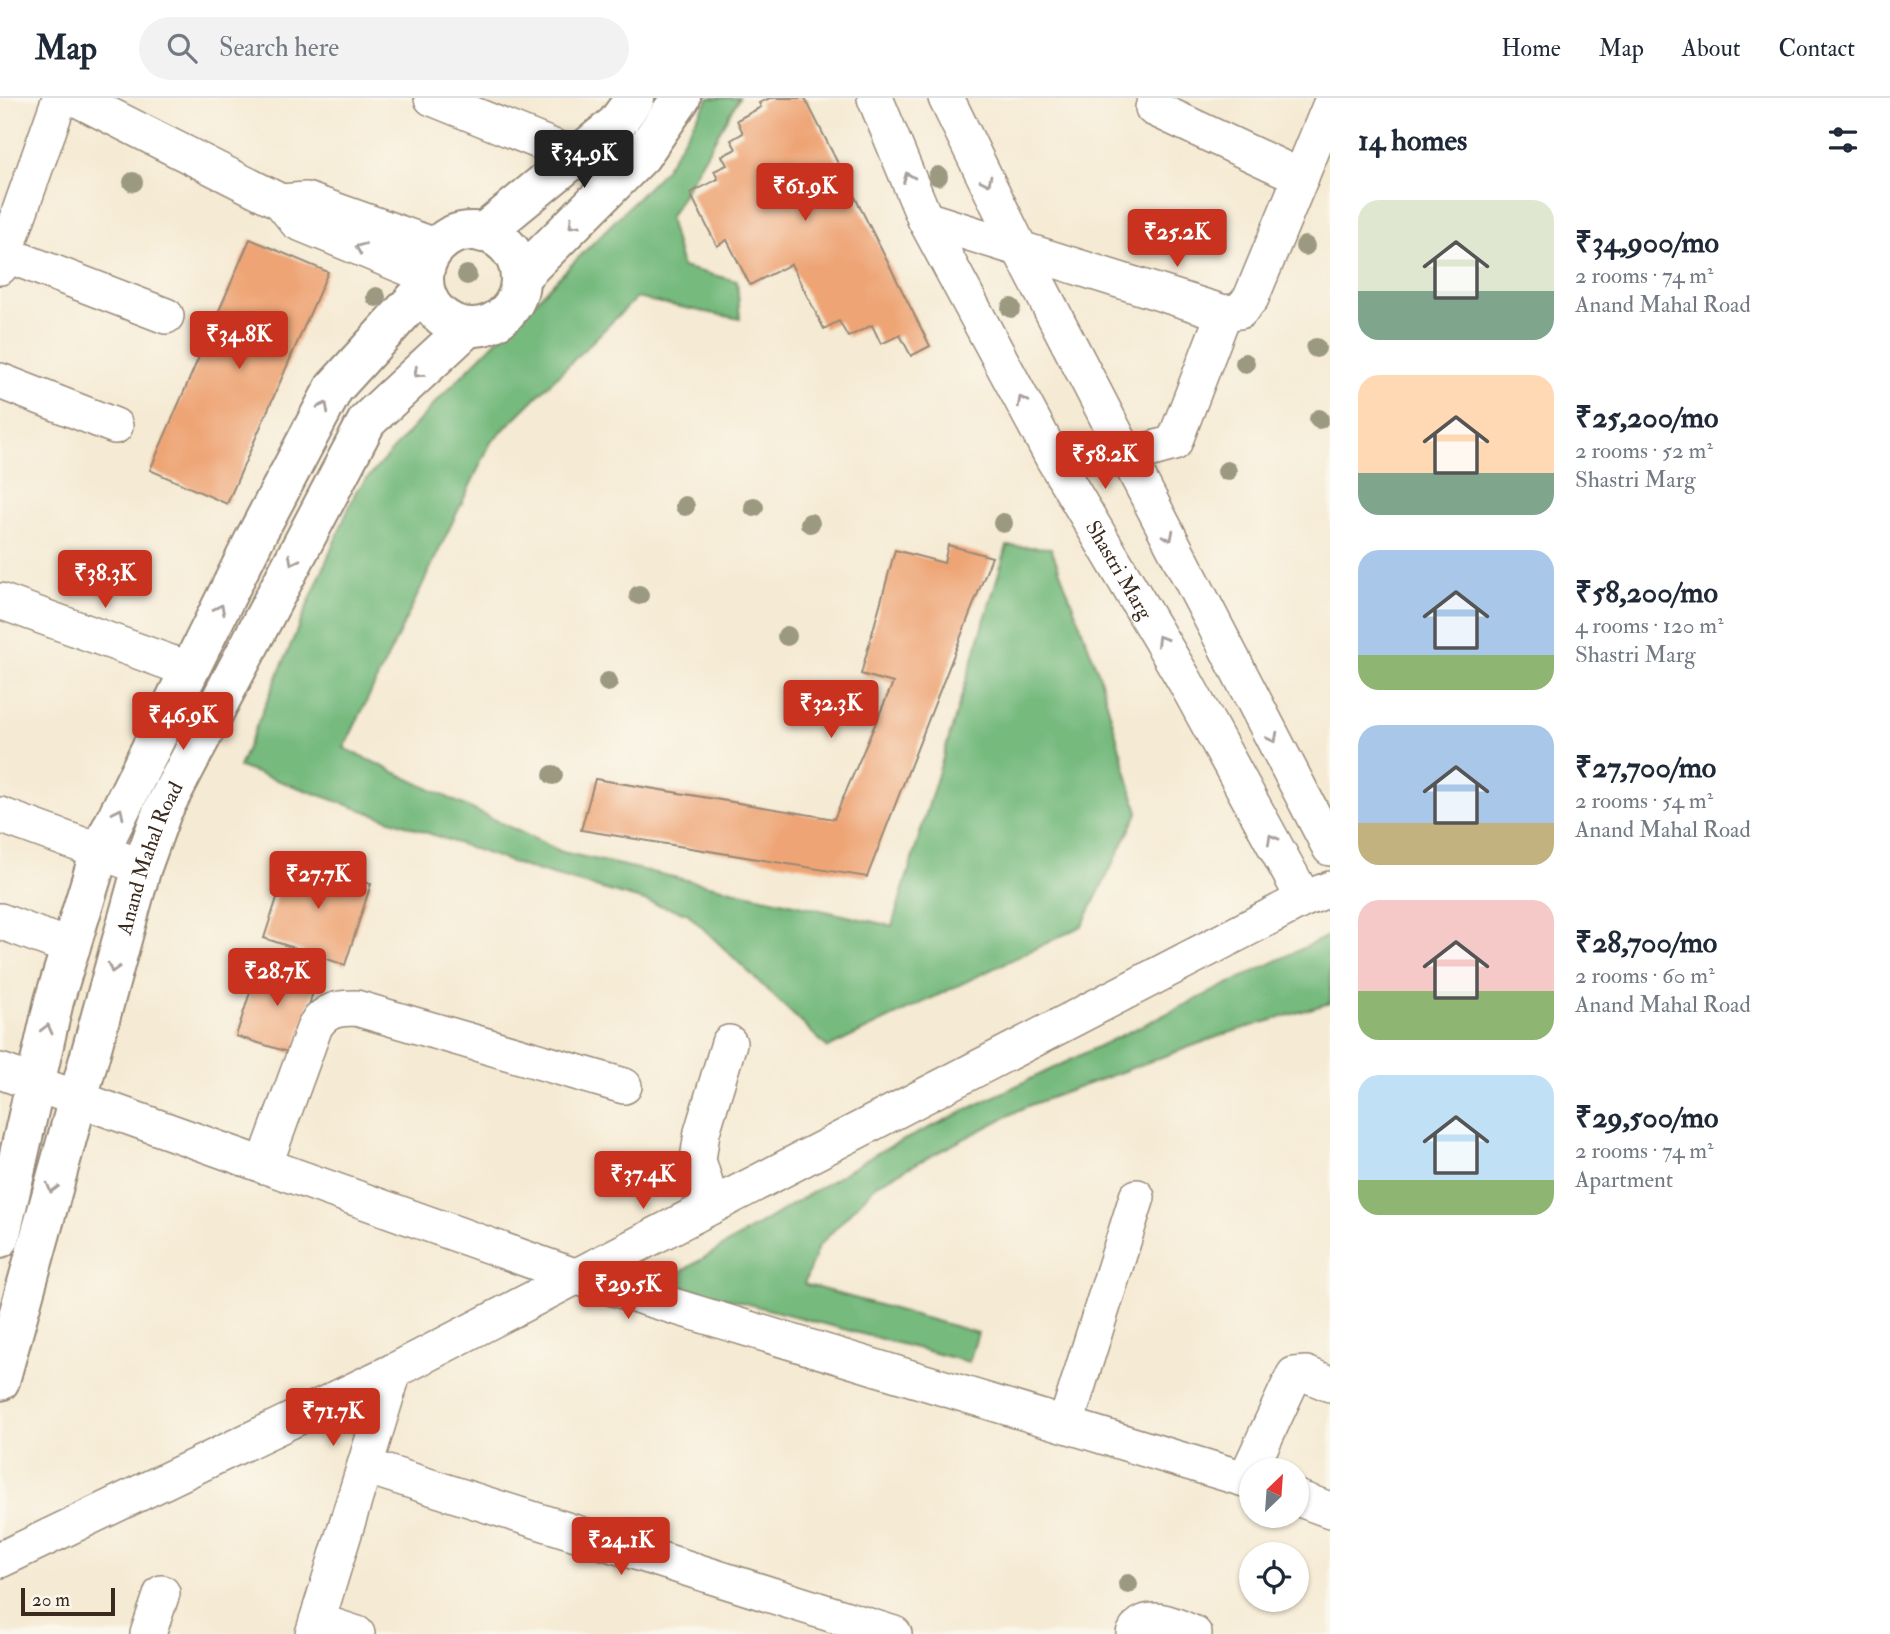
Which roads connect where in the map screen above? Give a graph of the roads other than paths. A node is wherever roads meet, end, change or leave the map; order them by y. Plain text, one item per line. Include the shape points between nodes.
1 (60, 98) edge
2 (75, 98) edge
3 (432, 98) edge
4 (635, 98) edge
5 (681, 98) edge
6 (875, 98) edge
7 (946, 98) edge
8 (1330, 106) edge
9 (1153, 108) dead end
10 (578, 156) junction
11 (1301, 177) junction
12 (925, 219) junction
13 (483, 233) junction
14 (1020, 249) junction
15 (2, 261) edge
16 (427, 270) junction
17 (520, 278) junction
18 (1224, 313) junction
19 (166, 316) dead end
20 (468, 327) junction
21 (0, 381) edge
22 (114, 426) dead end
23 (1127, 456) junction
24 (0, 601) edge
25 (190, 670) junction
26 (0, 815) edge
27 (1330, 848) edge
28 (100, 851) junction
29 (142, 867) junction
30 (1317, 894) edge
31 (0, 921) edge
32 (72, 948) junction
33 (729, 1043) dead end
34 (16, 1077) edge
35 (624, 1086) dead end
36 (76, 1099) junction
37 (264, 1166) junction
38 (1137, 1197) dead end
39 (712, 1206) junction
40 (0, 1238) edge
41 (577, 1277) junction
42 (394, 1371) junction
43 (0, 1381) edge
44 (1330, 1384) edge
45 (314, 1409) junction
46 (1066, 1423) junction
47 (369, 1451) junction
48 (1257, 1458) edge
49 (1239, 1476) edge
50 (1309, 1502) edge
51 (1330, 1510) edge
52 (0, 1560) edge
53 (162, 1593) dead end
54 (315, 1628) edge
55 (148, 1634) edge
56 (357, 1634) edge
57 (894, 1634) edge
58 (1134, 1634) edge
59 (1194, 1634) edge

1 - 15 street
2 - 16 street via 281,202 297,222
3 - 10 street
4 - 10 main road via 616,124
5 -> 17 main road via 640,156
12 -> 6 street, Shastri Marg
7 -> 14 street
8 - 11 street
9 - 11 street
10 - 13 main road
11 - 18 street via 1251,298 1240,311
12 - 14 street
30 -> 12 street, Shastri Marg via 1053,458
13 - 16 main road via 452,236
13 - 17 main road via 509,250
14 - 18 street
14 - 23 street
15 - 19 street
16 - 20 main road via 439,314
25 -> 16 main road, Anand Mahal Road via 334,388
17 - 20 main road via 510,308 484,326
18 - 23 street via 1174,443
20 -> 29 main road, Anand Mahal Road via 367,421 162,812
21 - 22 street
23 -> 27 street
24 - 25 street
28 -> 25 main road, Anand Mahal Road
26 - 28 street
28 - 29 street
28 - 32 main road, Anand Mahal Road
29 -> 36 main road, Anand Mahal Road
30 - 39 street
31 - 32 street
34 -> 32 main road, Anand Mahal Road via 54,1001
33 - 39 street via 698,1160
34 - 36 street
34 - 40 main road, Anand Mahal Road
35 - 37 street via 356,1008 337,1008 315,1026
36 - 37 street
36 -> 43 main road, Anand Mahal Road
37 - 41 street
38 - 46 street
39 - 41 street
41 - 42 street
41 - 46 street
42 - 45 street
42 - 47 street
44 - 48 street via 1306,1374 1288,1381
45 - 47 street
45 - 52 street
46 - 49 street
47 - 54 street
47 - 57 street
50 - 51 street
53 - 55 street
54 - 56 street
58 - 59 street via 1147,1621 1168,1622

